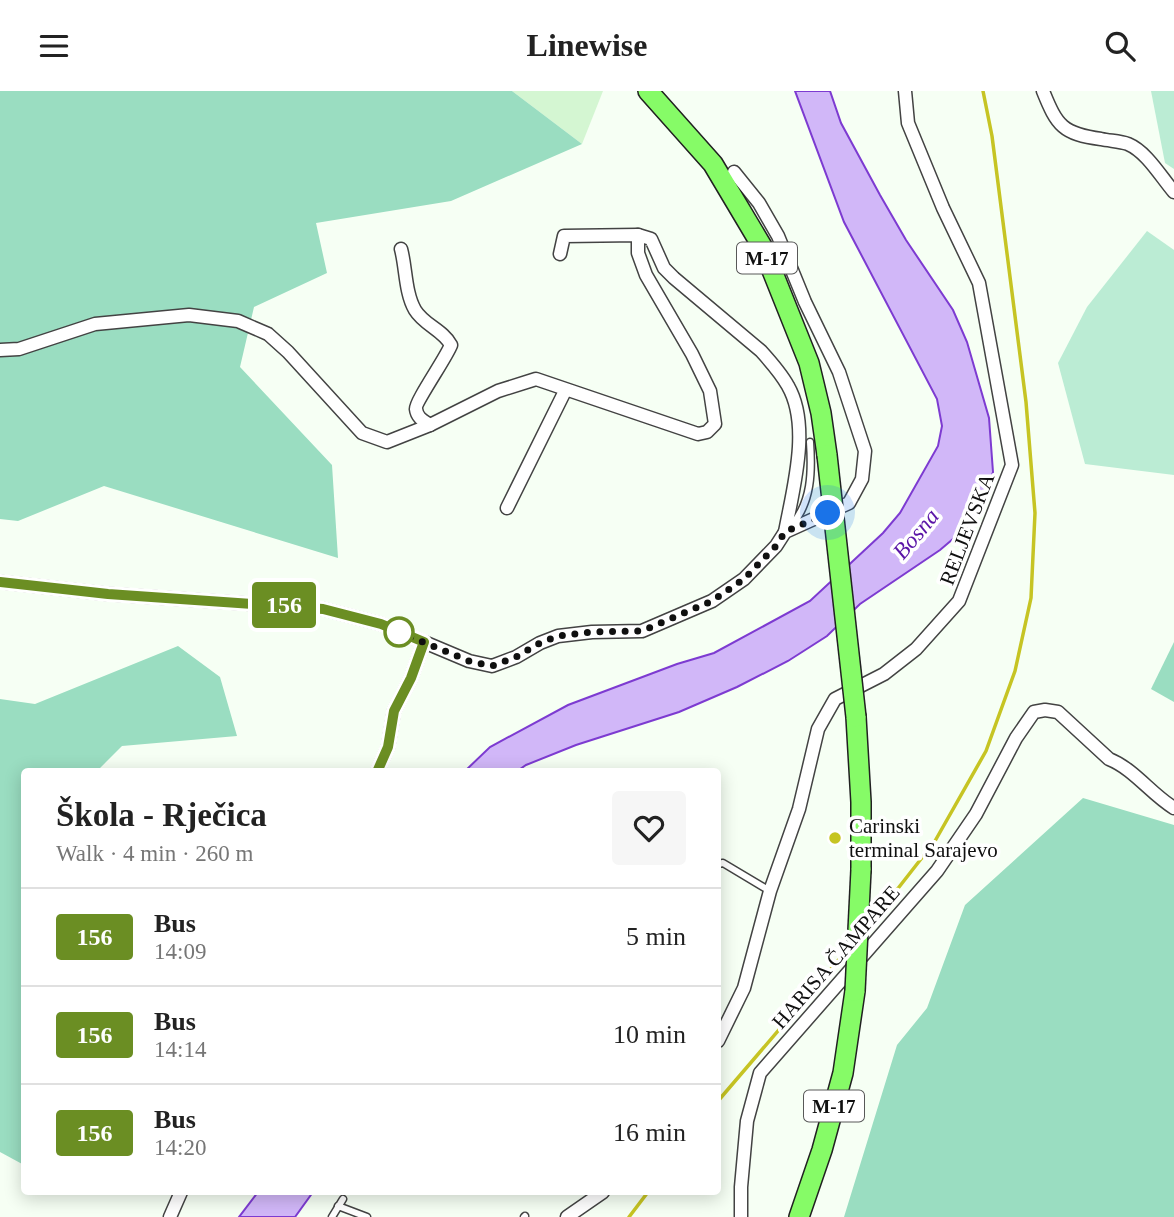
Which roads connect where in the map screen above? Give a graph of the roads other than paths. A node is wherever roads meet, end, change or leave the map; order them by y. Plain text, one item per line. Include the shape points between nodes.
1 (648, 91) edge
2 (905, 91) edge
3 (1043, 91) edge
4 (734, 172) dead end
5 (1174, 192) edge
6 (638, 235) junction
7 (401, 249) dead end
8 (560, 254) dead end
9 (0, 350) edge
10 (565, 391) junction
11 (430, 425) junction
12 (810, 442) dead end
13 (507, 507) dead end
14 (785, 532) junction
15 (0, 582) edge
16 (424, 642) junction
17 (379, 768) edge
18 (1174, 808) edge
19 (721, 863) edge
20 (770, 891) junction
21 (721, 1035) edge
22 (180, 1195) edge
23 (599, 1195) edge
24 (170, 1217) edge
25 (332, 1217) edge
26 (367, 1217) edge
27 (567, 1217) edge
28 (741, 1217) edge
29 (799, 1217) edge

1 - 29 main road, M-17, bridge via 713,165 763,248 809,363 827,455 856,717 861,870 855,991 843,1073
2 - 20 street, RELJEVSKA via 908,123 979,283 1012,465 960,601 916,649 884,674 835,699 818,729 799,809
3 - 5 street via 1057,123 1066,130 1128,144 1140,151
4 - 14 street via 778,236 839,372 865,451 862,479 849,503
6 - 8 street via 564,236
6 - 10 street via 638,253 646,275 710,391 715,424 698,434
6 - 14 street via 651,239 664,268 761,351 789,388 798,415 799,450
7 - 11 street via 415,309 451,345 415,405 421,420
9 - 11 street via 19,349 95,324 189,315 238,321 278,343 362,433 387,442
10 - 11 street via 536,379 498,391
10 - 13 street
12 - 14 lane via 812,471 806,498
14 - 16 street via 744,579 712,601 642,631 558,636 492,666
15 - 16 street via 323,609 381,624
16 - 17 street via 394,711 388,747
18 - 28 street, HARISA ČAMPARE via 1109,759 1058,712 1034,712 976,814 937,871 760,1073 747,1121
19 - 20 lane
20 - 21 street, RELJEVSKA via 744,988
22 - 24 street
23 - 27 street
25 - 26 lane via 341,1203

